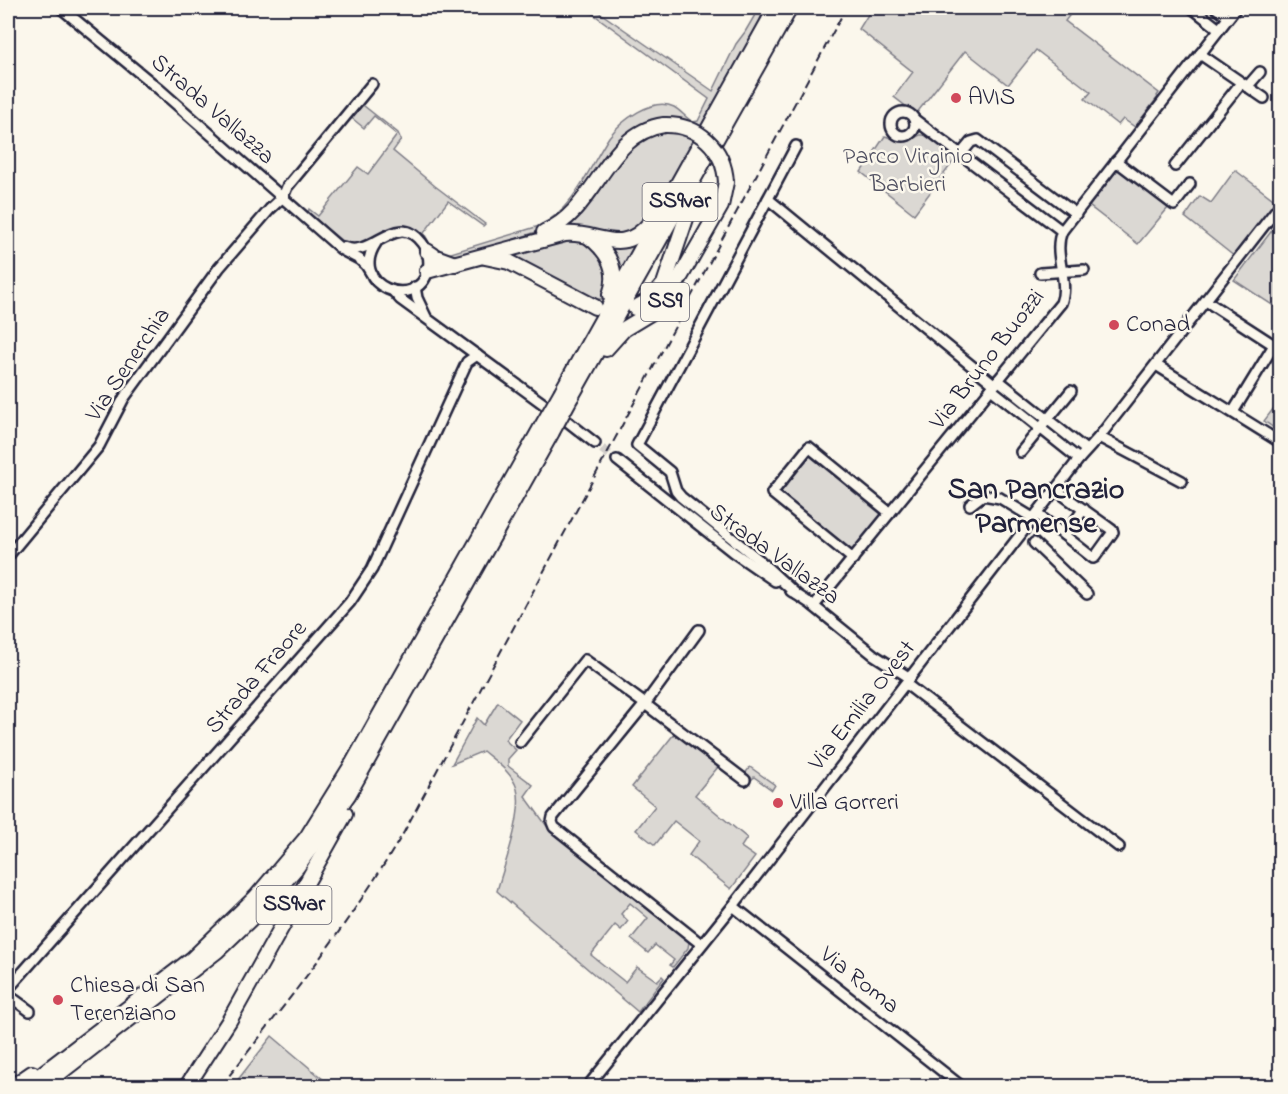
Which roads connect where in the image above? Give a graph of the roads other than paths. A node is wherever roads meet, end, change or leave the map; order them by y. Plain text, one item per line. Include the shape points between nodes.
1 (61, 8) edge
2 (776, 8) edge
3 (790, 8) edge
4 (1192, 8) edge
5 (1216, 8) edge
6 (1236, 8) edge
7 (1228, 17) junction
8 (1219, 29) junction
9 (1200, 54) junction
10 (1260, 72) dead end
11 (372, 84) dead end
12 (1244, 85) junction
13 (1264, 98) dead end
14 (914, 119) junction
15 (712, 121) junction
16 (928, 129) junction
17 (913, 130) junction
18 (796, 146) dead end
19 (961, 154) junction
20 (704, 161) junction
21 (1116, 161) junction
22 (1010, 165) junction
23 (1174, 166) dead end
24 (998, 181) junction
25 (1190, 184) dead end
26 (1046, 192) junction
27 (283, 196) junction
28 (768, 199) junction
29 (1281, 205) edge
30 (1033, 209) junction
31 (1076, 214) junction
32 (1062, 231) junction
33 (590, 237) junction
34 (376, 243) junction
35 (336, 244) junction
36 (427, 251) junction
37 (476, 258) junction
38 (454, 264) junction
39 (428, 270) junction
40 (1084, 270) dead end
41 (1061, 271) junction
42 (371, 273) junction
43 (1040, 273) dead end
44 (415, 287) junction
45 (393, 291) junction
46 (1206, 300) junction
47 (595, 307) dead end
48 (635, 309) dead end
49 (426, 317) junction
50 (477, 355) junction
51 (1156, 364) junction
52 (575, 368) junction
53 (995, 385) junction
54 (1071, 391) dead end
55 (567, 394) junction
56 (545, 405) dead end
57 (1233, 412) junction
58 (1047, 420) junction
59 (567, 421) dead end
60 (1040, 428) junction
61 (547, 429) junction
62 (1099, 437) junction
63 (1281, 442) edge
64 (599, 446) tunnel mouth
65 (1086, 450) junction
66 (1021, 452) dead end
67 (1079, 459) junction
68 (617, 460) tunnel mouth
69 (1182, 481) dead end
70 (1056, 490) junction
71 (970, 506) dead end
72 (1081, 508) junction
73 (890, 513) junction
74 (1035, 516) junction
75 (1064, 535) junction
76 (1034, 543) dead end
77 (8, 556) edge
78 (853, 559) junction
79 (796, 594) junction
80 (1087, 594) dead end
81 (814, 606) junction
82 (697, 632) dead end
83 (908, 681) junction
84 (645, 704) junction
85 (392, 718) junction
86 (520, 742) dead end
87 (745, 780) dead end
88 (1119, 847) dead end
89 (733, 906) junction
90 (701, 944) junction
91 (8, 989) edge
92 (8, 995) edge
93 (30, 1011) dead end
94 (121, 1013) junction
95 (13, 1086) edge
96 (26, 1086) edge
97 (43, 1086) edge
98 (187, 1086) edge
99 (588, 1086) edge
100 (961, 1086) edge

1 - 27 street, Strada Vallazza
2 - 15 highway, SS9var
3 - 20 highway, SS9var
4 - 8 street
5 - 7 street
6 - 7 street
7 - 8 street
8 - 9 street
9 - 12 street
9 - 21 street
10 - 12 street
11 - 27 street, Via Senerchia
12 - 13 street
12 - 23 street
14 - 16 street
14 - 17 street
14 - 17 street via 901,112 891,124 900,135
15 - 33 highway, SS9 via 645,229 621,242
15 - 52 highway, SS9var
16 - 17 street
16 - 19 street
18 - 28 street
19 - 22 street via 978,140
19 - 24 street
20 - 48 highway, SS9 via 666,279 655,296
20 - 55 highway, SS9var
21 - 25 street via 1174,205
21 - 31 street
22 - 24 street
22 - 26 street
24 - 30 street
26 - 30 street
26 - 31 street
27 - 35 street, Strada Vallazza
27 - 77 street, Via Senerchia via 219,268 124,398 99,446
28 - 53 street
28 - 79 street via 637,445 670,472 681,498
29 - 46 street, Via Emilia Ovest
30 - 32 street
31 - 32 street
32 - 41 street, Via Bruno Buozzi via 1058,241
33 - 37 highway, SS9 via 565,234
33 - 52 highway, SS9 via 609,258 614,282
34 - 35 street via 360,250
34 - 36 street via 393,232 407,233
34 - 42 street via 369,257
35 - 42 street, Strada Vallazza
36 - 38 highway
36 - 39 street
37 - 38 highway, SS9
37 - 47 highway, SS9 via 505,261
37 - 55 highway, SS9, bridge via 562,223 626,143 643,131 664,125 686,127 705,137 720,157 726,182 721,206 670,295 657,309 627,326
38 - 39 highway, SS9
39 - 44 street
40 - 41 street
41 - 43 street
41 - 53 street, Via Bruno Buozzi via 1061,303
42 - 45 street, Strada Vallazza via 380,285
44 - 45 street
44 - 49 street
45 - 49 street, Strada Vallazza
46 - 51 street, Via Emilia Ovest
46 - 57 street via 1274,345
49 - 50 street, Strada Vallazza
50 - 56 street, Strada Vallazza
50 - 91 street, Strada Fraore via 466,362 372,569 350,602
51 - 57 street
51 - 62 street, Via Emilia Ovest
52 - 55 highway, SS9var
53 - 58 street
53 - 60 street
53 - 73 street, Via Bruno Buozzi
54 - 58 street
55 - 61 highway, SS9var, bridge
57 - 63 street
58 - 60 street
58 - 65 street
59 - 64 street
60 - 66 street
60 - 67 street
61 - 85 highway
61 - 94 highway via 307,837 224,931
62 - 65 street, Via Emilia Ovest
62 - 69 street
65 - 67 street, Via Emilia Ovest
67 - 70 street, Via Emilia Ovest
68 - 79 street, Strada Vallazza via 733,552
70 - 72 street
70 - 74 street, Via Emilia Ovest
71 - 74 street via 983,495 995,496
72 - 75 street
72 - 75 street via 1113,532 1095,558
73 - 78 street, Via Bruno Buozzi
73 - 78 street via 809,447 801,456 772,493
74 - 75 street
74 - 83 street, Via Emilia Ovest
76 - 80 street
78 - 81 street, Via Bruno Buozzi
79 - 81 street, Strada Vallazza
81 - 83 street, Strada Vallazza
82 - 84 street
83 - 88 street, Strada Vallazza via 936,708
83 - 89 street, Via Emilia Ovest
84 - 86 street via 585,660
84 - 87 street
84 - 90 street via 552,822
85 - 97 highway via 340,809 263,907 217,951
85 - 98 highway, SS9var via 371,769 229,1021
89 - 90 street, Via Emilia Ovest
89 - 100 street, Via Roma
90 - 99 street, Via Emilia Ovest
92 - 93 street
94 - 95 highway
94 - 96 highway

